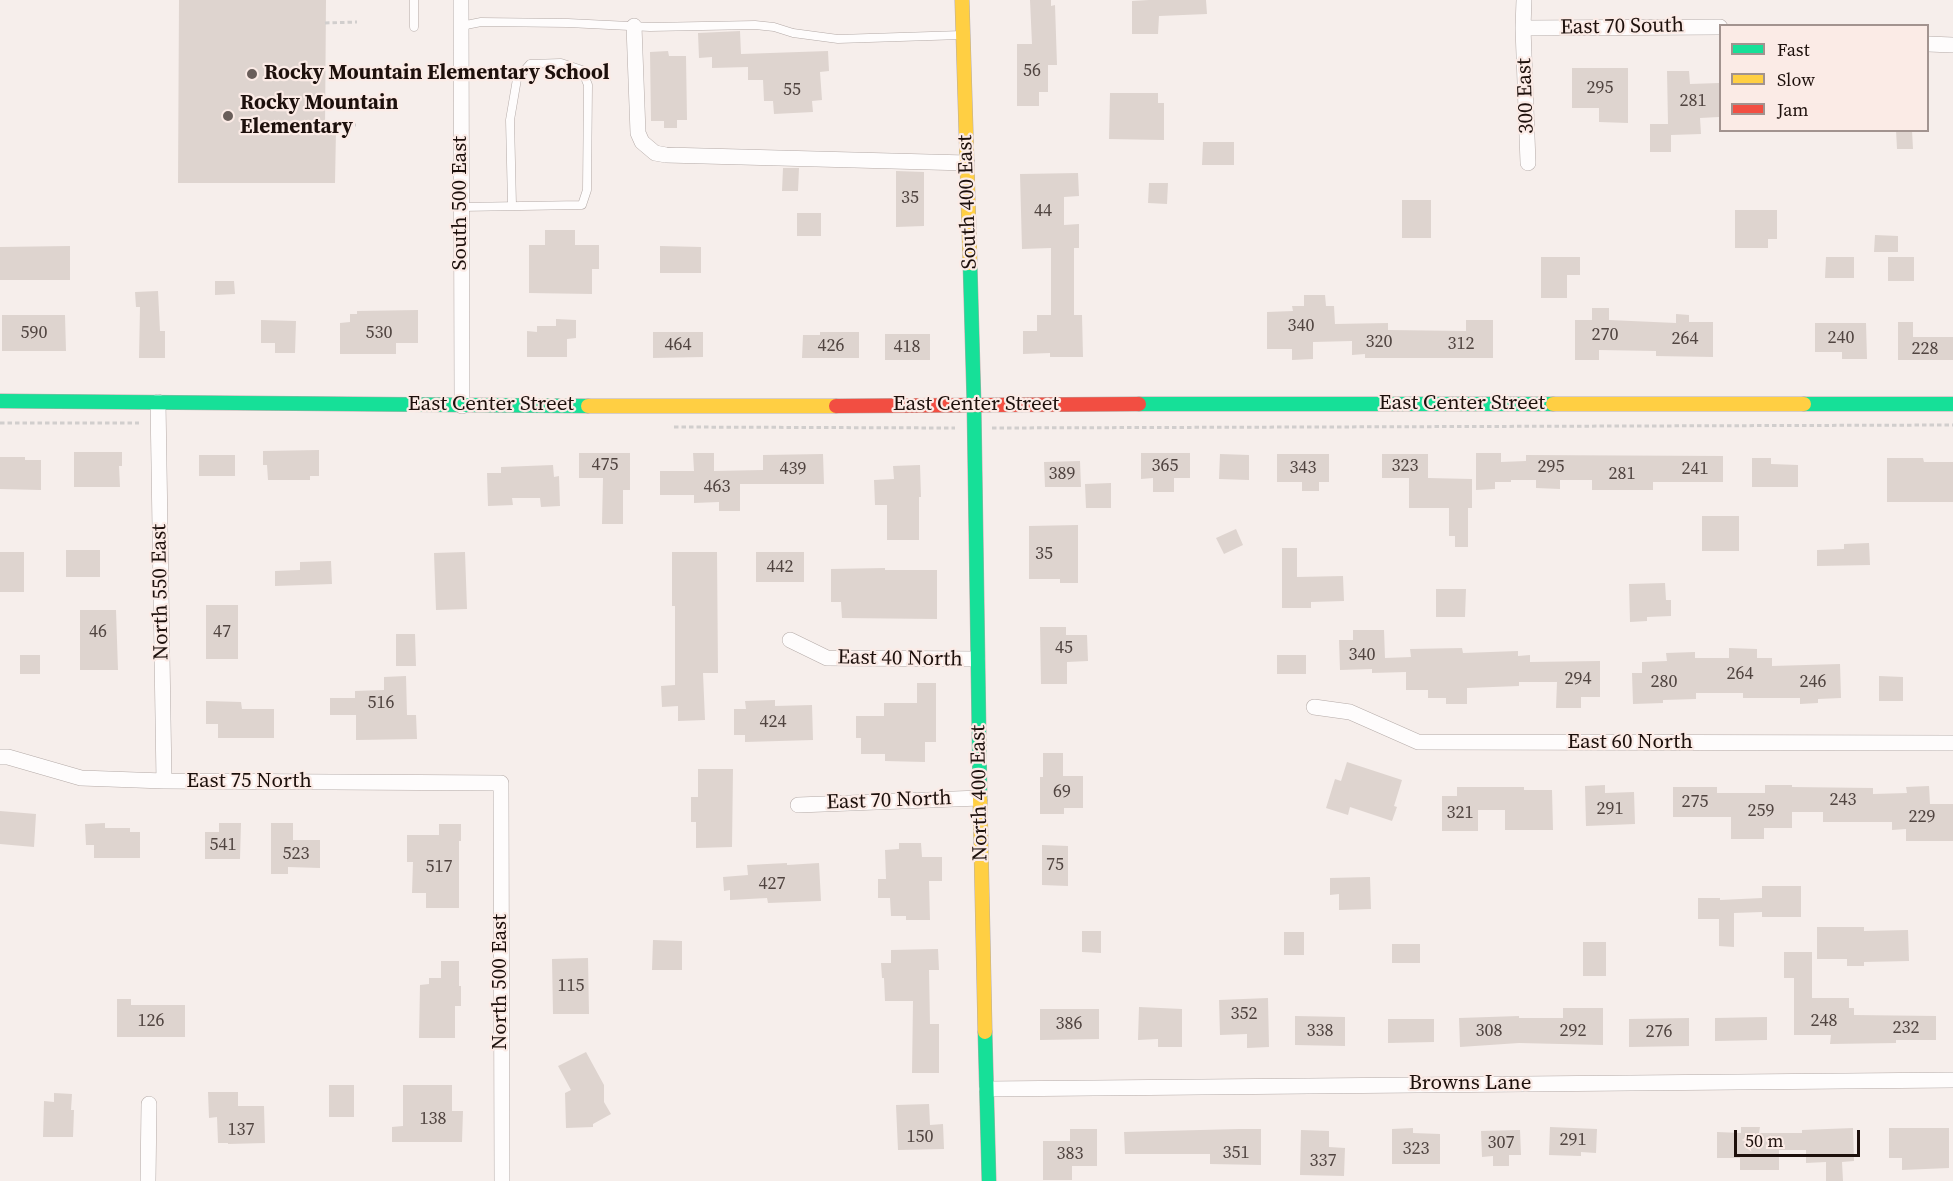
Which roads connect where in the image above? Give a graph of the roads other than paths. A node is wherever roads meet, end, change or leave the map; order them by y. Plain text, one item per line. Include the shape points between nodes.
1 (414, 0) edge
2 (461, 0) edge
3 (963, 0) edge
4 (1524, 0) edge
5 (461, 26) junction
6 (634, 26) junction
7 (414, 27) dead end
8 (1719, 27) edge
9 (1523, 28) junction
10 (963, 35) junction
11 (1929, 44) edge
12 (1953, 45) edge
13 (967, 163) junction
14 (1528, 163) dead end
15 (512, 205) junction
16 (460, 207) junction
17 (0, 401) edge
18 (158, 402) junction
19 (974, 404) junction
20 (1953, 404) edge
21 (462, 406) junction
22 (790, 640) dead end
23 (977, 659) junction
24 (1314, 707) dead end
25 (1953, 743) edge
26 (0, 757) edge
27 (164, 781) junction
28 (501, 783) joint
29 (980, 798) junction
30 (798, 805) dead end
31 (1953, 1080) edge
32 (987, 1089) junction
33 (149, 1104) dead end
34 (147, 1181) edge
35 (502, 1181) edge
36 (989, 1181) edge

1 - 7 lane
2 - 5 street, South 500 East
3 - 10 street, South 400 East
4 - 9 street, 300 East
5 - 6 lane via 481,22
5 - 16 street, South 500 East
6 - 10 lane via 755,25 838,39
6 - 13 street via 638,133 642,142 656,153
8 - 9 street, East 70 South
9 - 14 street, 300 East
10 - 13 street, South 400 East
11 - 12 street
13 - 19 street, South 400 East
15 - 15 lane via 510,120 517,79 530,64 561,63 582,70 588,85 587,190 582,205
15 - 16 lane
16 - 21 street, South 500 East
17 - 18 street, East Center Street
18 - 21 street, East Center Street
18 - 27 street, North 550 East
19 - 20 street, East Center Street
19 - 21 street, East Center Street
19 - 23 street, North 400 East
22 - 23 street, East 40 North via 827,658
23 - 29 street, North 400 East
24 - 25 street, East 60 North via 1350,712 1418,742
26 - 27 street, East 75 North via 81,778
27 - 28 street, East 75 North
28 - 35 street, North 500 East
29 - 30 street, East 70 North
29 - 32 street, North 400 East
31 - 32 street, Browns Lane
32 - 36 street, North 400 East
33 - 34 street

